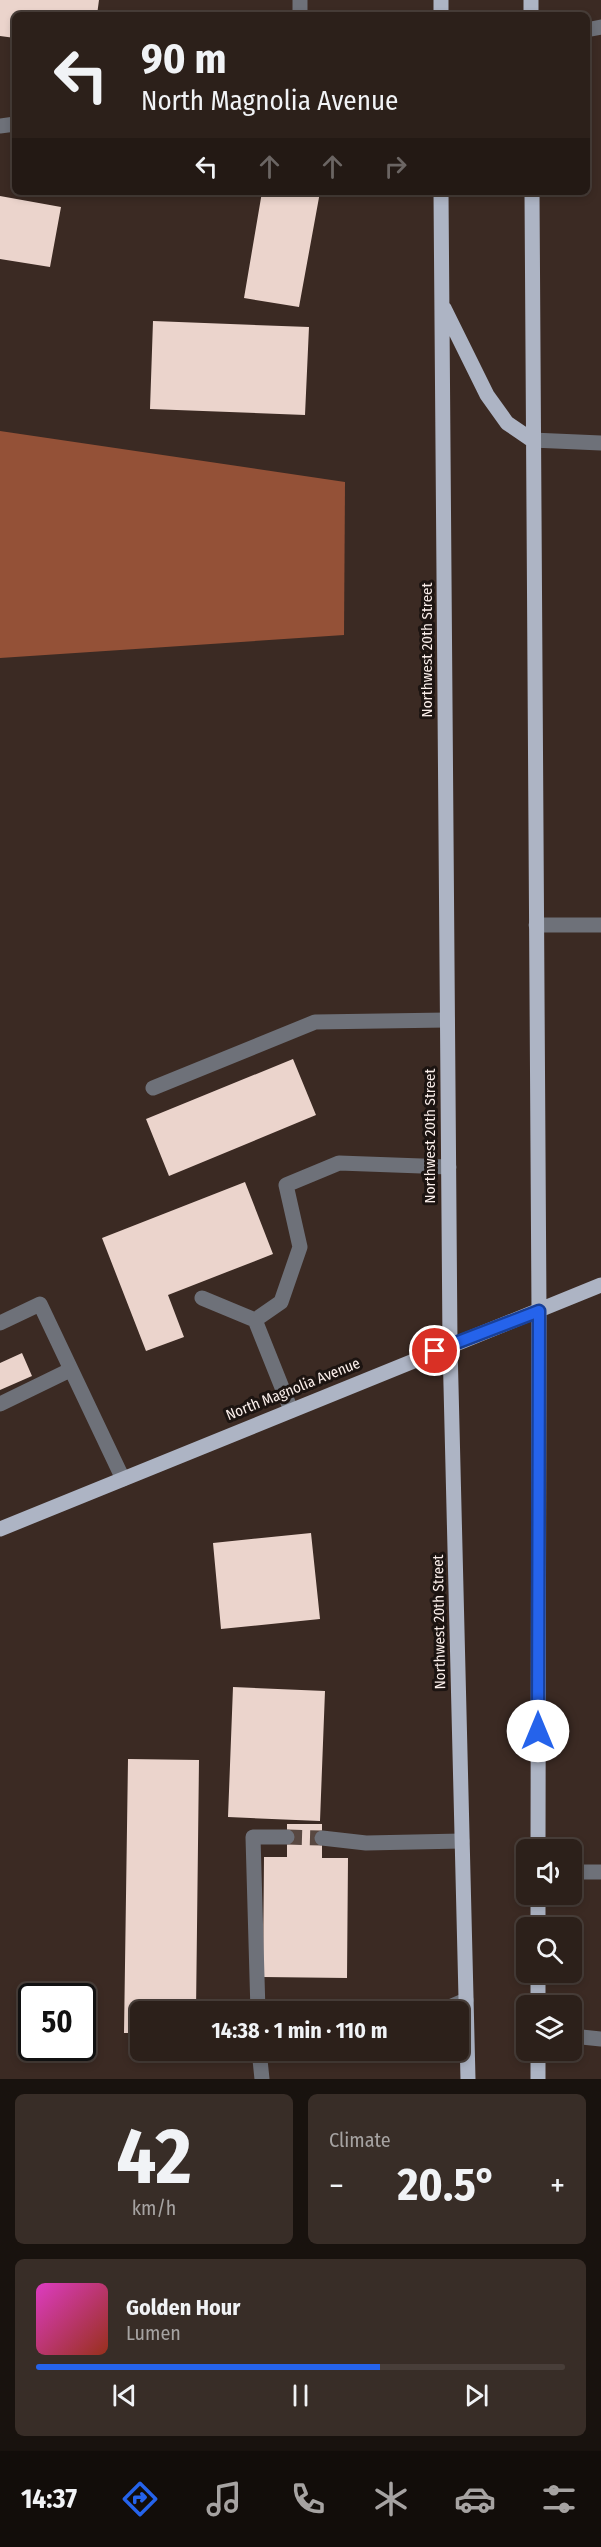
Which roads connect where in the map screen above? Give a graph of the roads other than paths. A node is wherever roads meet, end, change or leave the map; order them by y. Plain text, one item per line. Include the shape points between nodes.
1 (441, 195) edge
2 (532, 195) edge
3 (442, 303) junction
4 (532, 440) junction
5 (601, 443) edge
6 (536, 925) junction
7 (601, 925) edge
8 (447, 1020) junction
9 (153, 1088) dead end
10 (449, 1167) junction
11 (601, 1285) edge
12 (202, 1298) dead end
13 (539, 1311) junction
14 (255, 1320) junction
15 (0, 1323) edge
16 (450, 1345) junction
17 (70, 1370) junction
18 (0, 1404) edge
19 (291, 1410) junction
20 (123, 1479) junction
21 (0, 1529) edge
22 (287, 1837) tunnel mouth
23 (322, 1838) tunnel mouth
24 (538, 1839) edge
25 (462, 1841) junction
26 (582, 1872) edge
27 (601, 1872) edge
28 (466, 2000) joint
29 (258, 2001) edge
30 (582, 2037) edge
31 (601, 2039) edge
32 (260, 2061) edge
33 (538, 2061) edge
34 (262, 2079) edge
35 (468, 2079) edge
36 (538, 2079) edge

1 - 3 main road, Northwest 20th Street
2 - 4 main road
3 - 4 main road via 487,395 507,423
3 - 8 main road, Northwest 20th Street
4 - 5 street
4 - 6 main road
6 - 7 street
6 - 13 main road
8 - 9 street via 315,1022
8 - 10 main road, Northwest 20th Street
10 - 14 street via 339,1163 286,1185 300,1247 281,1302
10 - 16 main road, Northwest 20th Street
11 - 13 main road, North Magnolia Avenue
12 - 14 street
13 - 16 main road, North Magnolia Avenue
13 - 24 main road
14 - 19 street
15 - 17 street via 40,1304
16 - 19 main road, North Magnolia Avenue
16 - 25 main road, Northwest 20th Street
17 - 18 street
17 - 20 street
19 - 20 main road, North Magnolia Avenue
20 - 21 main road, North Magnolia Avenue
22 - 29 street via 253,1837
23 - 25 street via 366,1843
25 - 28 main road, Northwest 20th Street
26 - 27 street
28 - 35 main road, Northwest 20th Street
30 - 31 street
32 - 34 street
33 - 36 main road

